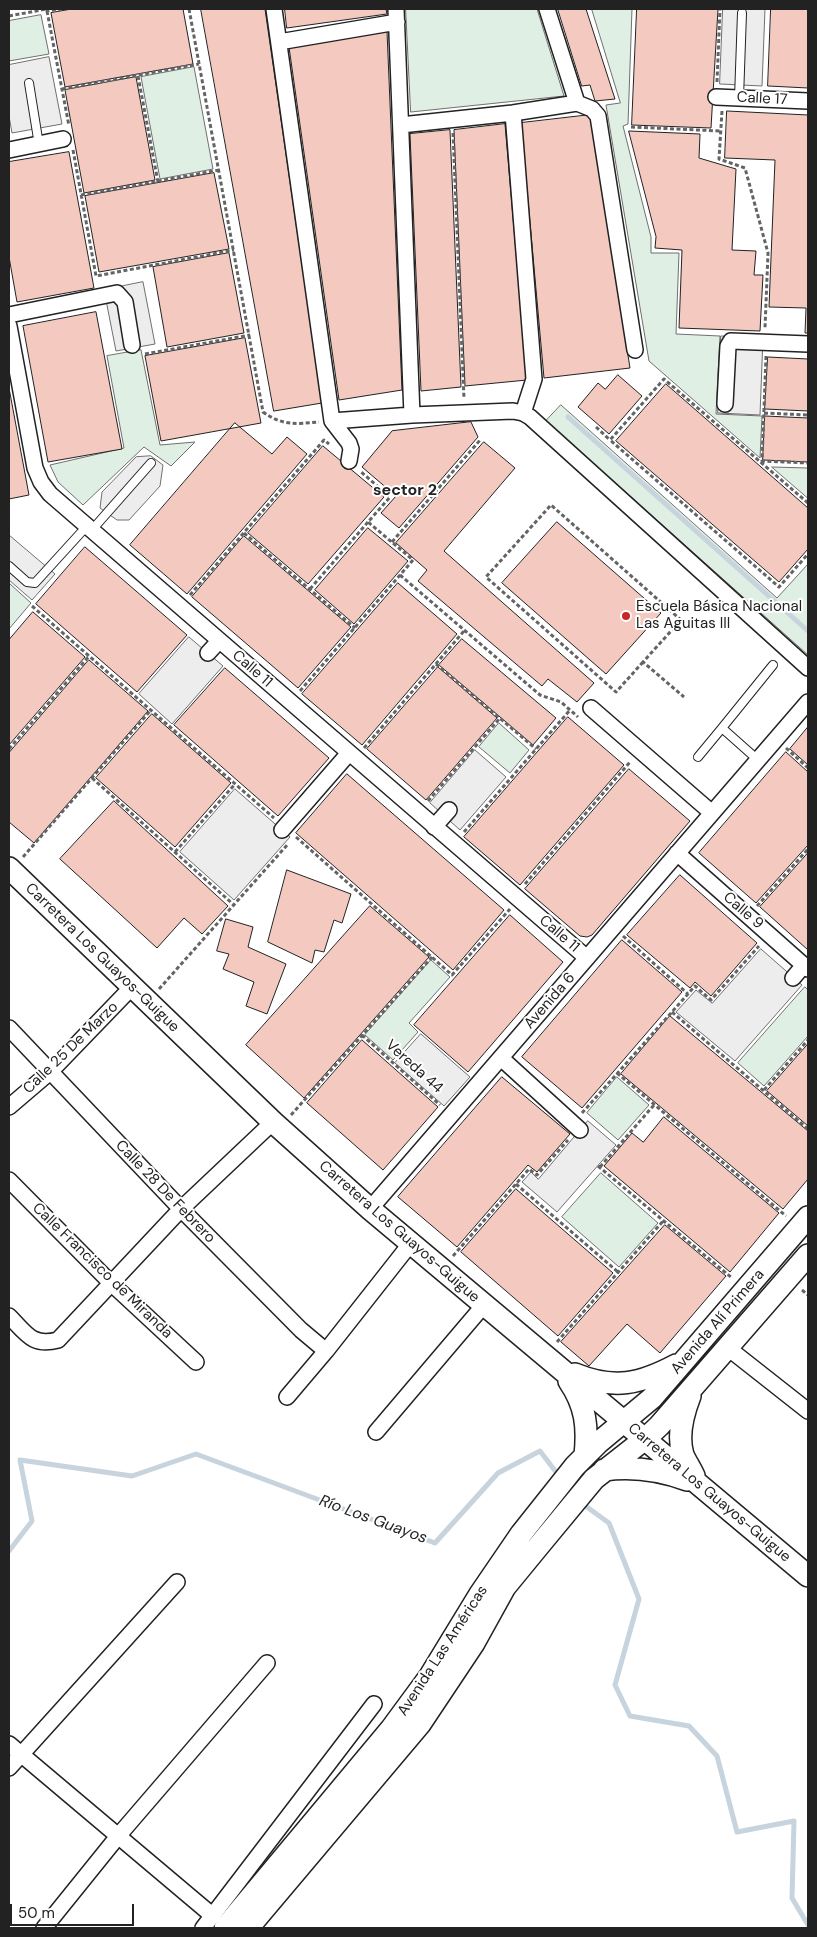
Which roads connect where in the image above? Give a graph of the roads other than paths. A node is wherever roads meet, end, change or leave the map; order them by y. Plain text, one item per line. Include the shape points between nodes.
1 (274, 9) edge
2 (547, 9) edge
3 (742, 13) dead end
4 (396, 15) edge
5 (279, 42) junction
6 (29, 83) dead end
7 (719, 97) road end
8 (739, 98) junction
9 (808, 101) edge
10 (577, 103) junction
11 (513, 113) junction
12 (401, 125) junction
13 (63, 140) dead end
14 (39, 144) junction
15 (9, 150) edge
16 (9, 315) edge
17 (9, 326) edge
18 (132, 344) dead end
19 (808, 344) edge
20 (635, 350) dead end
21 (725, 404) dead end
22 (523, 413) junction
23 (412, 415) junction
24 (332, 421) junction
25 (349, 462) road end
26 (151, 463) dead end
27 (88, 529) junction
28 (9, 566) edge
29 (219, 641) junction
30 (208, 653) dead end
31 (773, 665) dead end
32 (808, 668) edge
33 (808, 702) edge
34 (590, 708) road end
35 (722, 728) junction
36 (352, 756) junction
37 (698, 757) dead end
38 (758, 760) junction
39 (449, 810) dead end
40 (712, 814) junction
41 (434, 827) junction
42 (287, 831) road end
43 (677, 853) junction
44 (10, 869) edge
45 (587, 958) junction
46 (806, 967) edge
47 (793, 978) dead end
48 (139, 994) junction
49 (9, 1028) edge
50 (501, 1058) junction
51 (50, 1072) junction
52 (9, 1107) edge
53 (276, 1125) junction
54 (577, 1127) road end
55 (9, 1180) edge
56 (181, 1209) junction
57 (370, 1209) junction
58 (804, 1222) edge
59 (411, 1243) junction
60 (808, 1255) edge
61 (112, 1284) junction
62 (484, 1305) junction
63 (9, 1316) edge
64 (728, 1348) junction
65 (326, 1351) junction
66 (688, 1357) junction
67 (196, 1362) dead end
68 (553, 1362) junction
69 (697, 1384) junction
70 (287, 1397) dead end
71 (808, 1411) edge
72 (623, 1421) junction
73 (376, 1432) dead end
74 (646, 1439) junction
75 (580, 1461) junction
76 (599, 1475) junction
77 (698, 1483) junction
78 (808, 1576) edge
79 (177, 1582) dead end
80 (267, 1663) dead end
81 (374, 1704) dead end
82 (14, 1749) edge
83 (9, 1768) edge
84 (119, 1835) junction
85 (219, 1922) edge
86 (44, 1928) edge
87 (203, 1928) edge
88 (248, 1928) edge

1 - 5 street
2 - 10 street
3 - 8 lane
4 - 5 street
4 - 12 street
5 - 24 street
6 - 14 lane
7 - 8 street, Calle 17
8 - 9 street, Calle 17
10 - 11 street
10 - 20 street via 592,109 598,116
11 - 12 street
11 - 22 street via 534,379
12 - 23 street
13 - 14 street
14 - 15 street
16 - 18 street via 117,293 125,302
17 - 27 street, Calle 11 via 35,468 50,494
19 - 21 street via 728,343
22 - 23 street
22 - 32 street
23 - 24 street
24 - 25 street via 349,443
26 - 27 lane
27 - 28 lane via 35,582 27,582
27 - 29 street, Calle 11
29 - 30 street
29 - 36 street, Calle 11
31 - 35 lane
33 - 38 street, Avenida 6
34 - 40 street
35 - 37 lane
35 - 38 lane
36 - 41 street, Calle 11
36 - 42 street
38 - 40 street, Avenida 6
39 - 41 street
40 - 43 street, Avenida 6
41 - 45 street, Calle 11
43 - 45 street, Avenida 6
43 - 46 street, Calle 9
44 - 48 main road, Carretera Los Guayos-Guigue
45 - 50 street, Avenida 6
46 - 47 street
48 - 51 street, Calle 25 De Marzo
48 - 53 main road, Carretera Los Guayos-Guigue
49 - 51 street, Calle 28 De Febrero
50 - 54 street
50 - 57 street, Avenida 6 via 462,1095 451,1116
51 - 52 street, Calle 25 De Marzo
51 - 56 street, Calle 28 De Febrero
53 - 56 street
53 - 57 main road, Carretera Los Guayos-Guigue
55 - 61 street, Calle Francisco de Miranda
56 - 61 street
56 - 65 street, Calle 28 De Febrero
57 - 59 main road, Carretera Los Guayos-Guigue
58 - 66 main road, Avenida Alí Primera
59 - 62 main road, Carretera Los Guayos-Guigue
59 - 65 street
60 - 64 main road, Avenida Alí Primera
61 - 63 street via 58,1340 34,1341
61 - 67 street, Calle Francisco de Miranda
62 - 68 main road, Carretera Los Guayos-Guigue
62 - 73 street
64 - 69 main road, Avenida Alí Primera
64 - 71 street
65 - 70 street
66 - 68 main road via 662,1373 622,1384 600,1383
66 - 72 main road, Avenida Alí Primera via 652,1398
68 - 72 main road, Carretera Los Guayos-Guigue
68 - 75 main road via 580,1398 585,1415
69 - 74 main road, Avenida Alí Primera
69 - 77 main road via 684,1413 681,1433 683,1454
72 - 74 main road, Carretera Los Guayos-Guigue
72 - 75 main road, Avenida Las Américas
74 - 76 main road, Avenida Las Américas
74 - 77 main road, Carretera Los Guayos-Guigue
75 - 85 main road, Avenida Las Américas via 520,1534 430,1676 391,1729
76 - 77 main road via 617,1468 654,1470
76 - 88 main road, Avenida Las Américas via 505,1587 474,1643 420,1724
77 - 78 main road, Carretera Los Guayos-Guigue
79 - 82 street
80 - 84 street
81 - 85 street
82 - 83 street
82 - 84 street
84 - 85 street
84 - 86 street
85 - 87 street

